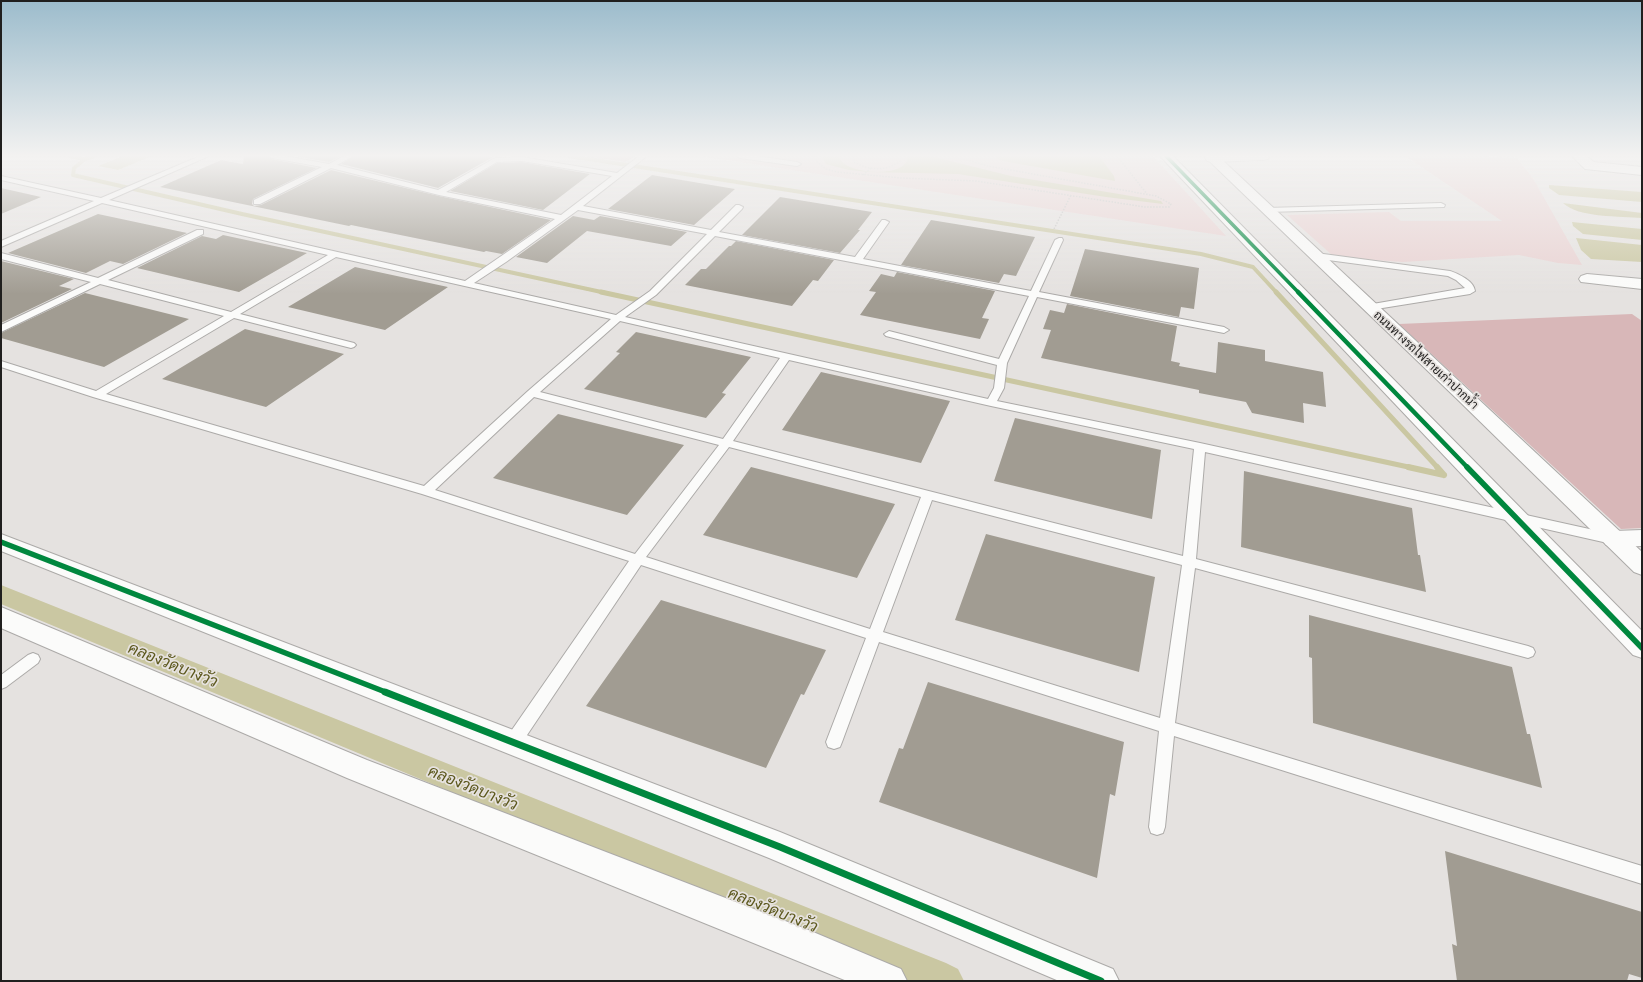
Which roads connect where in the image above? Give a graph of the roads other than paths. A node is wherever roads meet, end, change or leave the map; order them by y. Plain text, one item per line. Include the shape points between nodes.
1 (98, 202) edge
2 (104, 202) edge
3 (483, 202) edge
4 (584, 202) edge
5 (1210, 202) edge
6 (1258, 202) edge
7 (1441, 205) dead end
8 (577, 207) junction
9 (739, 207) dead end
10 (1267, 210) junction
11 (563, 218) junction
12 (885, 222) dead end
13 (200, 232) dead end
14 (712, 234) junction
15 (1059, 240) dead end
16 (1, 244) edge
17 (335, 254) junction
18 (1, 256) edge
19 (1316, 256) junction
20 (857, 261) junction
21 (1587, 279) dead end
22 (99, 281) junction
23 (466, 284) junction
24 (1642, 284) edge
25 (1034, 294) junction
26 (1370, 308) junction
27 (233, 316) junction
28 (618, 318) junction
29 (1, 329) edge
30 (1224, 330) dead end
31 (889, 334) dead end
32 (351, 345) dead end
33 (787, 356) junction
34 (1, 364) edge
35 (1002, 364) junction
36 (532, 393) junction
37 (97, 395) junction
38 (991, 403) junction
39 (726, 443) junction
40 (1200, 447) junction
41 (426, 491) junction
42 (928, 495) junction
43 (1518, 519) junction
44 (1642, 538) edge
45 (1614, 540) junction
46 (1, 542) edge
47 (638, 559) junction
48 (1189, 562) junction
49 (1642, 566) edge
50 (1, 617) edge
51 (873, 635) junction
52 (1642, 648) edge
53 (1528, 652) dead end
54 (33, 659) dead end
55 (1, 683) edge
56 (1167, 727) junction
57 (513, 742) junction
58 (834, 742) dead end
59 (1157, 827) dead end
60 (1642, 875) edge
61 (889, 981) edge
62 (1101, 981) edge

1 - 16 lane
2 - 17 lane
3 - 11 lane
4 - 8 lane
5 - 43 street
6 - 10 street, ถนนทางรถไฟสายเก่าปากน้ำ
7 - 10 lane
8 - 11 lane
8 - 14 lane
9 - 14 lane
10 - 19 street, ถนนทางรถไฟสายเก่าปากน้ำ
11 - 23 lane
12 - 20 lane
13 - 22 lane
14 - 20 lane
14 - 28 lane via 652,293
15 - 25 lane
17 - 23 lane
17 - 27 lane
18 - 22 lane
19 - 26 street, ถนนทางรถไฟสายเก่าปากน้ำ
19 - 26 lane via 1450,274 1470,287 1470,291
20 - 25 lane
21 - 24 street
22 - 27 lane
22 - 29 lane
23 - 28 lane
25 - 30 lane
25 - 35 lane
26 - 45 street, ถนนทางรถไฟสายเก่าปากน้ำ
27 - 32 lane
27 - 37 lane
28 - 33 lane
28 - 36 lane
31 - 35 lane
33 - 38 lane
33 - 39 lane
34 - 37 lane
35 - 38 lane via 999,388
36 - 39 lane
36 - 41 lane
37 - 41 lane
38 - 40 lane
39 - 42 lane
39 - 47 lane
40 - 43 lane
40 - 48 lane
41 - 47 lane
42 - 48 lane
42 - 51 lane
43 - 45 lane
43 - 52 street
44 - 45 street
45 - 49 street, ถนนทางรถไฟสายเก่าปากน้ำ
46 - 57 street
47 - 51 lane
47 - 57 lane
48 - 53 lane
48 - 56 lane
50 - 61 street via 357,769
51 - 56 lane
51 - 58 lane
54 - 55 lane
56 - 59 lane
56 - 60 lane
57 - 62 street via 780,847

